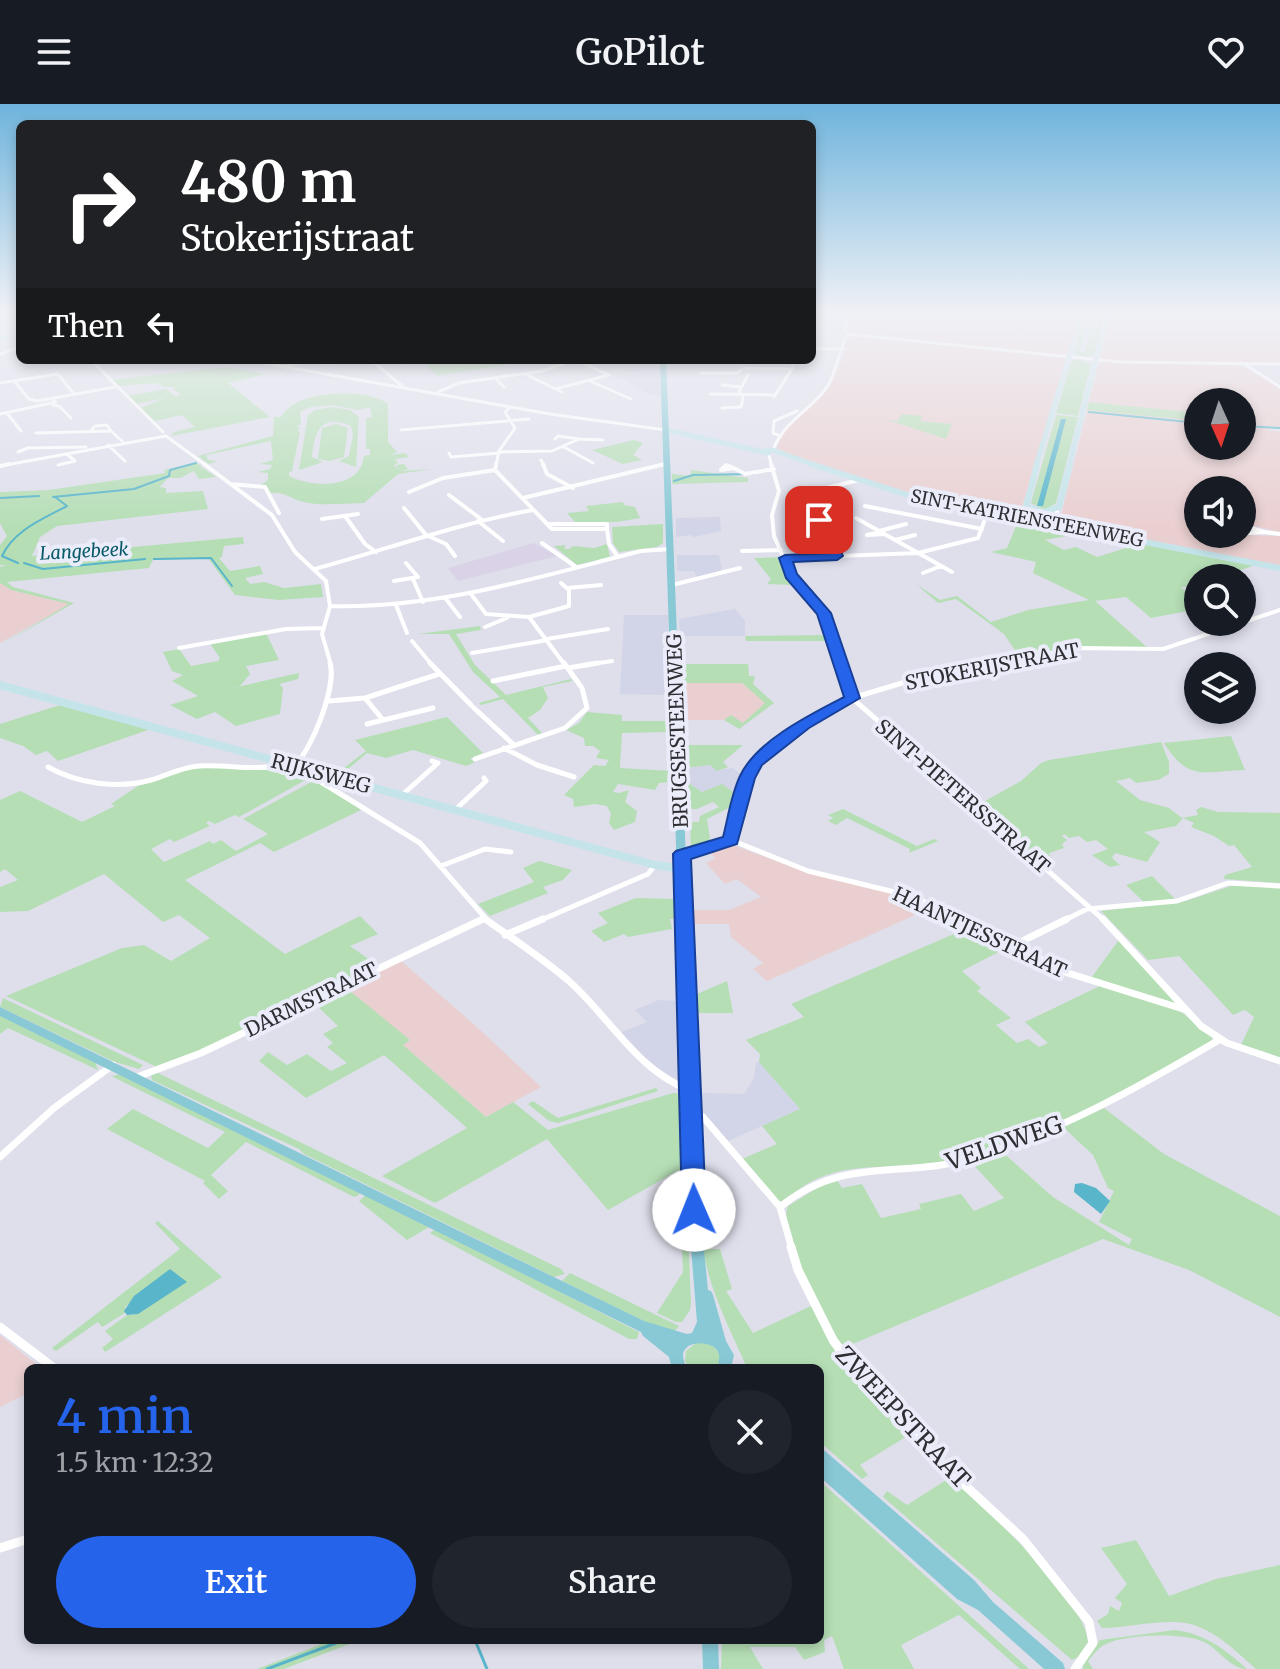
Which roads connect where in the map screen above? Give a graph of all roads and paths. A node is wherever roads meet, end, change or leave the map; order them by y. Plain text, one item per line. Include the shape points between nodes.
1 (17, 384) edge
2 (66, 384) edge
3 (112, 384) edge
4 (390, 384) edge
5 (400, 384) edge
6 (457, 384) edge
7 (501, 384) edge
8 (545, 384) edge
9 (577, 384) edge
10 (597, 384) edge
11 (664, 384) edge
12 (742, 384) edge
13 (784, 384) edge
14 (828, 384) edge
15 (1061, 384) edge
16 (1090, 384) edge
17 (722, 385) joint
18 (402, 386) junction
19 (115, 387) junction
20 (504, 387) dead end
21 (740, 387) junction
22 (555, 389) junction
23 (438, 392) junction
24 (562, 392) dead end
25 (723, 393) junction
26 (740, 393) junction
27 (74, 394) junction
28 (710, 394) dead end
29 (631, 399) dead end
30 (37, 401) junction
31 (52, 402) junction
32 (40, 407) junction
33 (510, 407) junction
34 (722, 408) dead end
35 (801, 411) junction
36 (7, 413) junction
37 (0, 414) edge
38 (71, 418) dead end
39 (529, 419) dead end
40 (510, 421) junction
41 (401, 430) dead end
42 (666, 430) junction
43 (21, 431) dead end
44 (163, 434) junction
45 (778, 435) junction
46 (144, 438) junction
47 (555, 439) dead end
48 (579, 439) junction
49 (603, 440) dead end
50 (123, 442) junction
51 (151, 443) dead end
52 (108, 445) junction
53 (563, 447) junction
54 (28, 448) junction
55 (94, 448) junction
56 (18, 452) dead end
57 (500, 452) junction
58 (449, 453) dead end
59 (771, 453) junction
60 (67, 454) junction
61 (541, 460) dead end
62 (125, 461) dead end
63 (593, 463) dead end
64 (58, 465) dead end
65 (667, 465) junction
66 (1, 466) edge
67 (734, 468) dead end
68 (774, 469) junction
69 (495, 470) junction
70 (859, 480) junction
71 (231, 484) junction
72 (573, 488) junction
73 (821, 490) dead end
74 (409, 492) dead end
75 (449, 495) dead end
76 (523, 498) junction
77 (865, 506) dead end
78 (404, 508) dead end
79 (533, 510) junction
80 (1057, 510) junction
81 (988, 511) junction
82 (279, 513) dead end
83 (358, 514) dead end
84 (345, 516) junction
85 (827, 517) dead end
86 (856, 518) dead end
87 (322, 519) dead end
88 (1055, 519) dead end
89 (480, 520) junction
90 (906, 524) dead end
91 (982, 529) junction
92 (882, 532) junction
93 (1264, 532) dead end
94 (1280, 534) edge
95 (915, 535) dead end
96 (431, 537) junction
97 (895, 540) junction
98 (503, 541) dead end
99 (542, 543) dead end
100 (670, 549) junction
101 (781, 550) junction
102 (742, 551) dead end
103 (376, 552) junction
104 (918, 553) junction
105 (455, 556) dead end
106 (837, 556) junction
107 (618, 557) junction
108 (785, 558) junction
109 (406, 563) dead end
110 (941, 566) junction
111 (576, 567) junction
112 (740, 568) dead end
113 (1280, 568) edge
114 (315, 569) junction
115 (952, 572) dead end
116 (923, 573) dead end
117 (413, 579) junction
118 (394, 581) dead end
119 (561, 583) dead end
120 (601, 585) dead end
121 (672, 585) junction
122 (568, 588) junction
123 (471, 594) junction
124 (446, 599) junction
125 (423, 602) junction
126 (396, 605) junction
127 (330, 606) junction
128 (1280, 610) edge
129 (486, 614) junction
130 (460, 617) dead end
131 (529, 617) junction
132 (507, 618) junction
133 (323, 628) junction
134 (608, 629) dead end
135 (407, 633) dead end
136 (547, 640) junction
137 (412, 641) dead end
138 (179, 648) dead end
139 (472, 653) dead end
140 (612, 661) dead end
141 (567, 667) junction
142 (439, 674) junction
143 (493, 681) dead end
144 (0, 685) edge
145 (365, 698) junction
146 (852, 698) junction
147 (329, 701) junction
148 (433, 708) dead end
149 (383, 720) junction
150 (367, 724) dead end
151 (513, 744) junction
152 (503, 748) junction
153 (475, 759) dead end
154 (432, 761) dead end
155 (290, 765) junction
156 (48, 767) dead end
157 (321, 773) junction
158 (574, 777) dead end
159 (484, 778) dead end
160 (402, 795) junction
161 (456, 809) junction
162 (731, 840) junction
163 (511, 852) dead end
164 (682, 862) junction
165 (655, 863) junction
166 (441, 866) junction
167 (1280, 886) edge
168 (1093, 908) junction
169 (484, 918) junction
170 (505, 935) junction
171 (1012, 946) junction
172 (1185, 1009) junction
173 (0, 1011) edge
174 (1219, 1040) junction
175 (1280, 1061) edge
176 (113, 1065) junction
177 (137, 1077) junction
178 (691, 1090) junction
179 (692, 1114) junction
180 (0, 1157) edge
181 (780, 1207) junction
182 (698, 1261) junction
183 (640, 1326) junction
184 (0, 1327) edge
185 (692, 1338) junction
186 (720, 1343) junction
187 (678, 1361) edge
188 (49, 1364) edge
189 (727, 1364) edge
190 (824, 1459) edge
191 (824, 1471) edge
192 (24, 1540) edge
193 (0, 1548) edge
194 (987, 1608) junction
195 (710, 1644) edge
196 (711, 1669) edge
197 (1057, 1669) edge
198 (1075, 1669) edge

1 - 30 street
2 - 27 street
3 - 19 street
4 - 18 street
5 - 18 street
6 - 23 street
7 - 20 street
8 - 22 street
9 - 22 street
10 - 29 street
11 - 42 main road, BRUGSESTEENWEG
12 - 21 street
13 - 26 street via 774,396
14 - 35 street
15 - 80 street via 1025,510
16 - 80 street
17 - 21 street
17 - 25 street
18 - 23 street
19 - 27 street
19 - 44 street
21 - 26 street
22 - 24 street
23 - 33 street
25 - 26 street
25 - 28 street
26 - 34 street via 741,407
27 - 31 street
30 - 31 street
30 - 32 street via 33,403
31 - 32 street
31 - 38 street
32 - 36 street
33 - 40 street via 505,412
33 - 42 street
35 - 45 street
35 - 45 street via 774,421 773,433
36 - 37 street
36 - 43 street
39 - 40 street
40 - 41 street
40 - 57 street via 515,428
42 - 59 street, SINT-KATRIENSTEENWEG
42 - 65 main road, BRUGSESTEENWEG
44 - 46 street
44 - 71 street
45 - 59 street
46 - 50 street
46 - 51 street
47 - 48 street
48 - 49 street
48 - 53 street
50 - 52 street
50 - 54 street via 111,431 37,433
52 - 55 street
52 - 62 street
53 - 57 street
53 - 63 street
54 - 55 street
54 - 56 street
55 - 60 street
57 - 58 street via 451,457
57 - 69 street
59 - 68 street
59 - 70 street, SINT-KATRIENSTEENWEG
60 - 64 street via 76,462
60 - 66 street
61 - 72 street via 547,474
65 - 72 street
65 - 100 main road, BRUGSESTEENWEG
67 - 68 street via 745,474
68 - 101 street via 779,491 772,528
69 - 74 street via 443,478
69 - 76 street
70 - 73 street
70 - 81 street, SINT-KATRIENSTEENWEG via 920,499
71 - 82 street via 265,487
71 - 114 street via 272,515 295,552
72 - 76 street
75 - 89 street
76 - 79 street
77 - 91 street
78 - 96 street
79 - 89 street
79 - 107 street via 552,529 607,529
80 - 88 street
81 - 91 street
81 - 113 street, SINT-KATRIENSTEENWEG
83 - 84 street
84 - 87 street
84 - 103 street
85 - 106 street via 819,520
86 - 92 street
89 - 96 street
89 - 98 street
90 - 92 street
91 - 104 street via 978,538
92 - 97 street
93 - 94 street
95 - 97 street
96 - 103 street
96 - 105 street
97 - 104 street
99 - 111 street
100 - 107 street
100 - 121 main road, BRUGSESTEENWEG
101 - 102 street
101 - 108 street
103 - 114 street
104 - 106 street
104 - 110 street
106 - 108 street
107 - 111 street
108 - 146 street via 791,575 824,613
109 - 117 street via 418,576
110 - 115 street
110 - 116 street
111 - 123 street
112 - 121 street
114 - 127 street via 326,581
117 - 118 street
117 - 125 street
119 - 122 street
120 - 122 street
121 - 164 main road, BRUGSESTEENWEG
122 - 131 street via 571,603 566,609
123 - 124 street
123 - 129 street
124 - 125 street
124 - 130 street
125 - 126 street
126 - 127 street
126 - 135 street
127 - 133 street
128 - 146 street, STOKERIJSTRAAT via 1163,649 1075,648 929,675
129 - 132 street
129 - 132 street via 488,625
131 - 132 street
131 - 136 street
133 - 138 street via 286,629
133 - 147 street via 333,679
134 - 136 street
136 - 139 street
136 - 141 street
137 - 142 street
140 - 141 street
141 - 143 street
141 - 151 street via 587,698 585,711 565,728
142 - 145 street
142 - 151 street
144 - 155 street, RIJKSWEG
145 - 147 street
145 - 149 street
146 - 162 street, STOKERIJSTRAAT via 803,725 755,763
146 - 168 street, SINT-PIETERSSTRAAT
147 - 155 street via 301,760
148 - 149 street
149 - 150 street
151 - 152 street
152 - 153 street
152 - 158 street
154 - 160 street via 438,763
155 - 156 street via 191,766 125,784 64,775
155 - 157 street, RIJKSWEG
157 - 160 street, RIJKSWEG
157 - 166 street via 321,782 420,843
159 - 161 street
160 - 161 street, RIJKSWEG
161 - 165 street, RIJKSWEG
162 - 164 street
162 - 171 street, HAANTJESSTRAAT via 808,871 915,897
163 - 166 street via 485,849
164 - 165 street, RIJKSWEG
164 - 178 main road, BRUGSESTEENWEG
165 - 170 street via 648,874
166 - 169 street
167 - 168 street via 1228,883 1177,901
168 - 171 street
168 - 172 street, HAANTJESSTRAAT
169 - 170 street
169 - 177 street, DARMSTRAAT via 201,1053
170 - 178 street via 573,985 621,1041 673,1084
171 - 172 street, HAANTJESSTRAAT via 1068,973
172 - 174 street, HAANTJESSTRAAT
173 - 176 main road
174 - 175 street, HAANTJESSTRAAT
174 - 181 street, VELDWEG via 1055,1128 951,1164 863,1169 822,1178
176 - 177 main road
176 - 180 street
177 - 183 main road
178 - 179 main road, BRUGSESTEENWEG
179 - 181 street, ZWEEPSTRAAT via 703,1117
179 - 182 main road, BRUGSESTEENWEG
181 - 198 street, ZWEEPSTRAAT via 798,1270 851,1365 942,1464 1023,1539 1089,1622 1093,1643
182 - 185 main road, BRUGSESTEENWEG via 704,1322
182 - 186 main road, BRUGSESTEENWEG
183 - 185 main road
183 - 187 main road
184 - 188 street
185 - 186 main road
185 - 187 main road
186 - 189 main road, BRUGSESTEENWEG
190 - 194 main road via 968,1585
191 - 194 main road via 963,1593
192 - 193 street
194 - 197 main road
195 - 196 main road

